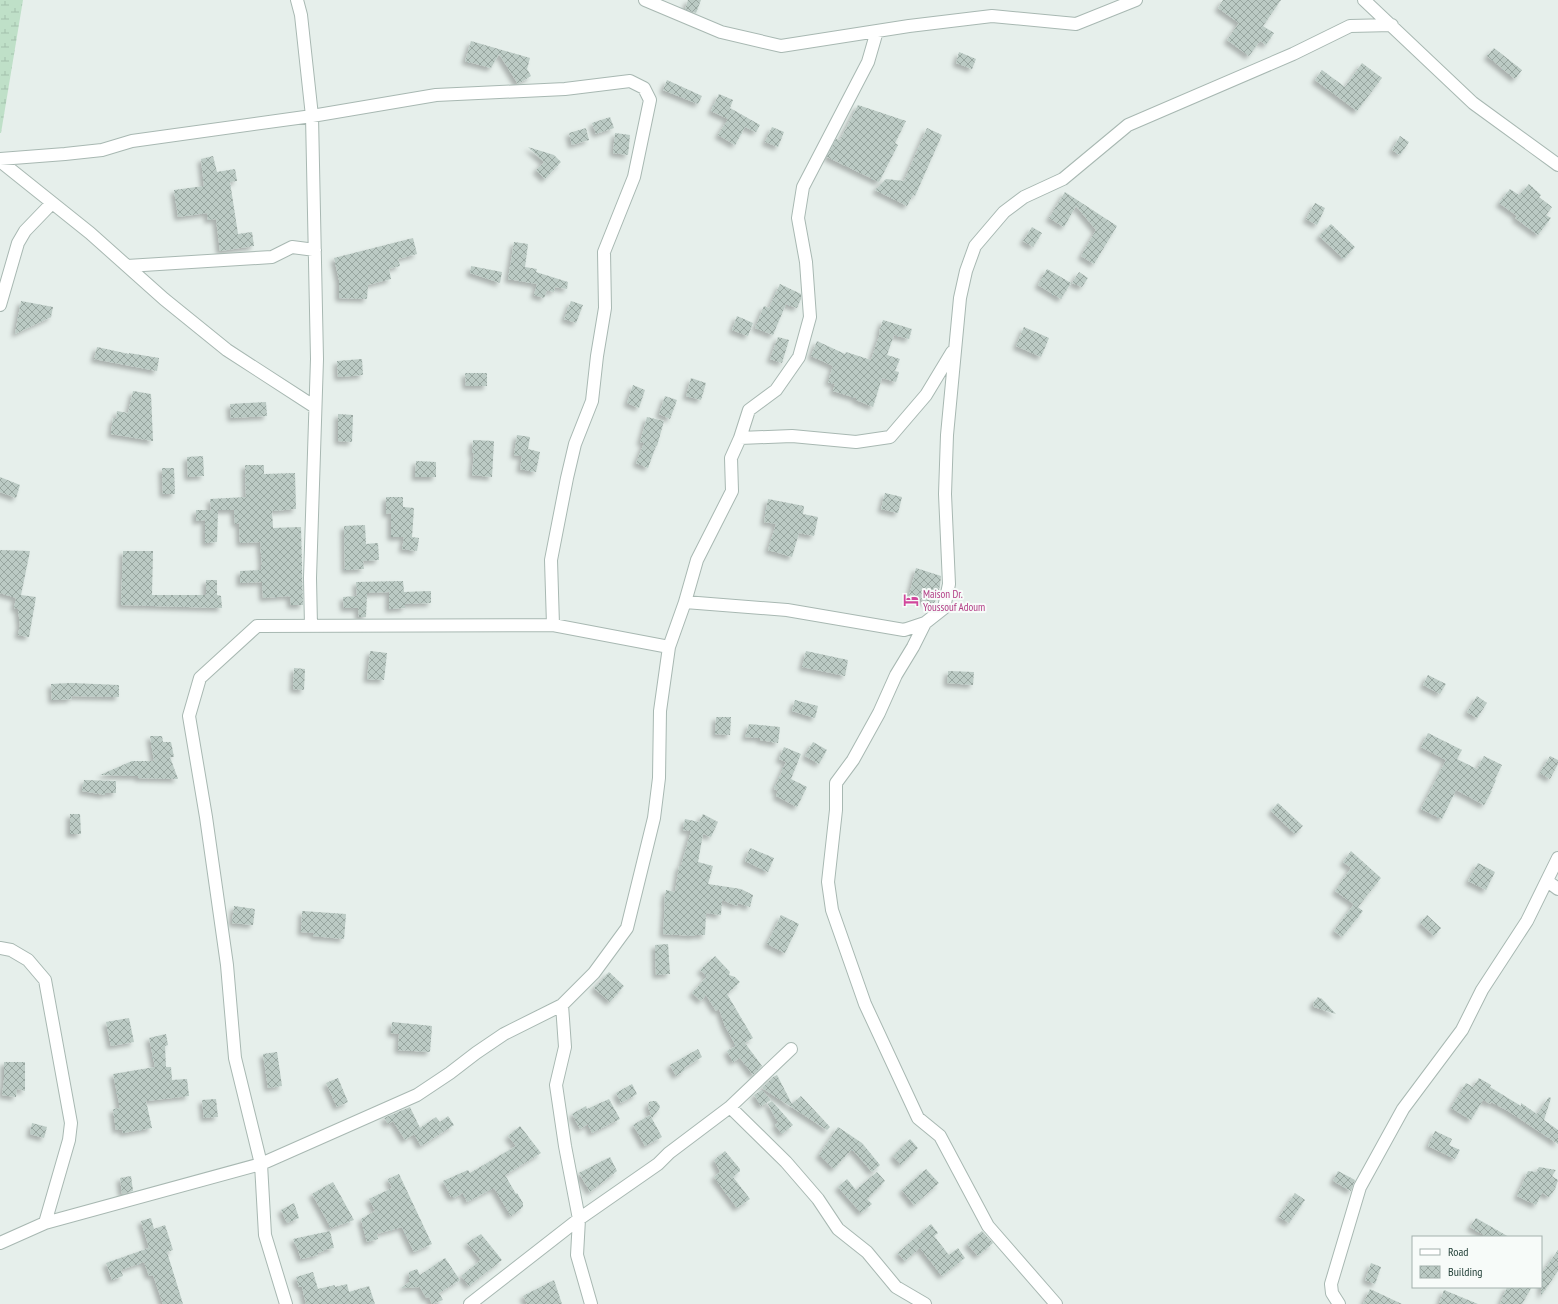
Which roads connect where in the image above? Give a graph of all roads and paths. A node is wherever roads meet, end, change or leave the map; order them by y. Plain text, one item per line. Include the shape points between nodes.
1 (297, 0) edge
2 (645, 0) edge
3 (1136, 0) edge
4 (1364, 0) edge
5 (1392, 25) junction
6 (877, 31) junction
7 (312, 116) junction
8 (0, 160) edge
9 (1558, 165) edge
10 (52, 203) junction
11 (315, 250) junction
12 (127, 266) junction
13 (0, 305) edge
14 (954, 349) junction
15 (315, 407) junction
16 (740, 438) junction
17 (685, 602) junction
18 (925, 623) junction
19 (553, 625) junction
20 (311, 626) junction
21 (669, 647) junction
22 (1558, 858) edge
23 (1547, 881) junction
24 (1558, 889) edge
25 (0, 948) edge
26 (562, 1004) junction
27 (791, 1049) dead end
28 (730, 1107) junction
29 (261, 1164) junction
30 (579, 1219) junction
31 (45, 1223) junction
32 (0, 1243) edge
33 (286, 1304) edge
34 (470, 1304) edge
35 (591, 1304) edge
36 (924, 1304) edge
37 (1056, 1304) edge
38 (1339, 1304) edge

1 - 7 street via 302,15
2 - 6 street via 721,32 781,46
3 - 6 street via 1076,24 992,16
4 - 5 street
5 - 9 street via 1473,103
5 - 14 street via 1350,26 1293,54 1128,125 1063,179 1024,197 1004,212 975,246 960,298
6 - 16 street via 868,62 803,187 798,218 806,262 810,317 799,357 776,390 749,410
7 - 8 street via 132,141 102,150
7 - 11 street
7 - 19 street via 436,95 565,89 630,81 644,88 650,100 634,177 604,252 605,308 596,356 592,401 575,444 551,560
8 - 10 street
10 - 12 street
10 - 13 street via 24,231 18,242
11 - 12 street via 292,247 272,257
11 - 15 street
12 - 15 street via 227,350
14 - 16 street via 926,395 890,437 856,442 792,436
14 - 18 street via 945,494 950,584 944,608
15 - 20 street
16 - 17 street via 731,458 732,491 697,560
17 - 18 street via 787,610 904,630
17 - 21 street
18 - 37 street via 853,760 836,783 836,810 828,882 832,910 864,1004 918,1118 940,1136 988,1226
19 - 20 street
19 - 21 street
20 - 29 street via 257,626 200,678 189,716 228,965 235,1058
21 - 26 street via 660,711 659,778 654,818 627,928 594,973
22 - 23 street
23 - 24 street
23 - 38 street via 1527,921 1482,990 1462,1030 1403,1110 1360,1187 1331,1284 1332,1293
25 - 31 street via 11,950 28,960 45,980 71,1123 69,1140
26 - 29 street via 476,1052 417,1095
26 - 30 street via 565,1047 556,1085
27 - 28 street
28 - 30 street via 658,1164
28 - 36 street via 786,1162 818,1199 838,1229 867,1252 896,1287
29 - 31 street
29 - 33 street via 265,1235
30 - 34 street
30 - 35 street via 577,1255
31 - 32 street

